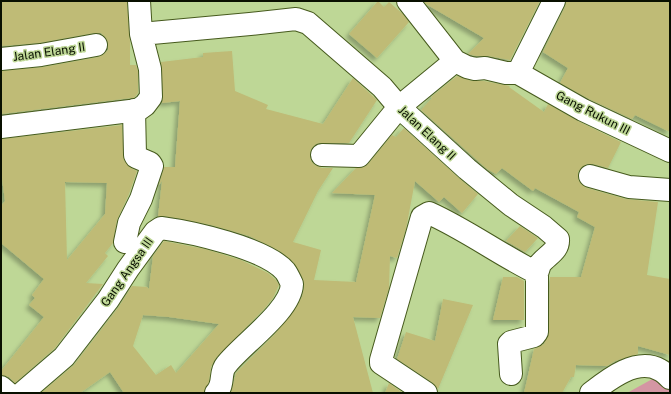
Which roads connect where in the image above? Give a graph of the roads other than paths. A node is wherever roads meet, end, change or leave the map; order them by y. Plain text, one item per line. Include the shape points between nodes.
1 (139, 1) edge
2 (408, 1) edge
3 (554, 1) edge
4 (302, 11) edge
5 (141, 34) junction
6 (96, 45) dead end
7 (1, 59) edge
8 (455, 61) junction
9 (518, 73) junction
10 (399, 107) junction
11 (134, 110) junction
12 (1, 127) edge
13 (670, 151) edge
14 (322, 155) dead end
15 (590, 176) dead end
16 (670, 190) edge
17 (125, 242) dead end
18 (537, 273) junction
19 (511, 374) dead end
20 (670, 378) edge
21 (1, 387) edge
22 (8, 393) edge
23 (22, 393) edge
24 (216, 393) edge
25 (426, 393) edge
26 (591, 393) edge

1 - 5 street
2 - 8 street
3 - 9 street
4 - 5 street, Jalan Elang II via 296,19
4 - 10 street, Jalan Elang II via 308,23 382,87
5 - 11 street via 150,69 151,97 145,105
6 - 7 street, Jalan Elang II
8 - 9 street via 475,69
8 - 10 street
9 - 13 street, Gang Rukun III via 583,110
10 - 14 street via 359,156
10 - 18 street, Jalan Elang II via 466,169 558,239 556,249 540,265
11 - 12 street
11 - 17 street via 135,155 152,166 129,223
15 - 16 street via 629,187
18 - 19 street via 537,332 534,336 509,344
18 - 25 street via 515,263 450,223 429,213 422,217 381,363
20 - 26 street via 651,366 630,368
21 - 22 street
23 - 24 street, Gang Angsa III via 64,357 108,300 155,232 161,228 196,233 265,257 284,270 290,279 292,288 281,308 259,334 224,366 222,384

